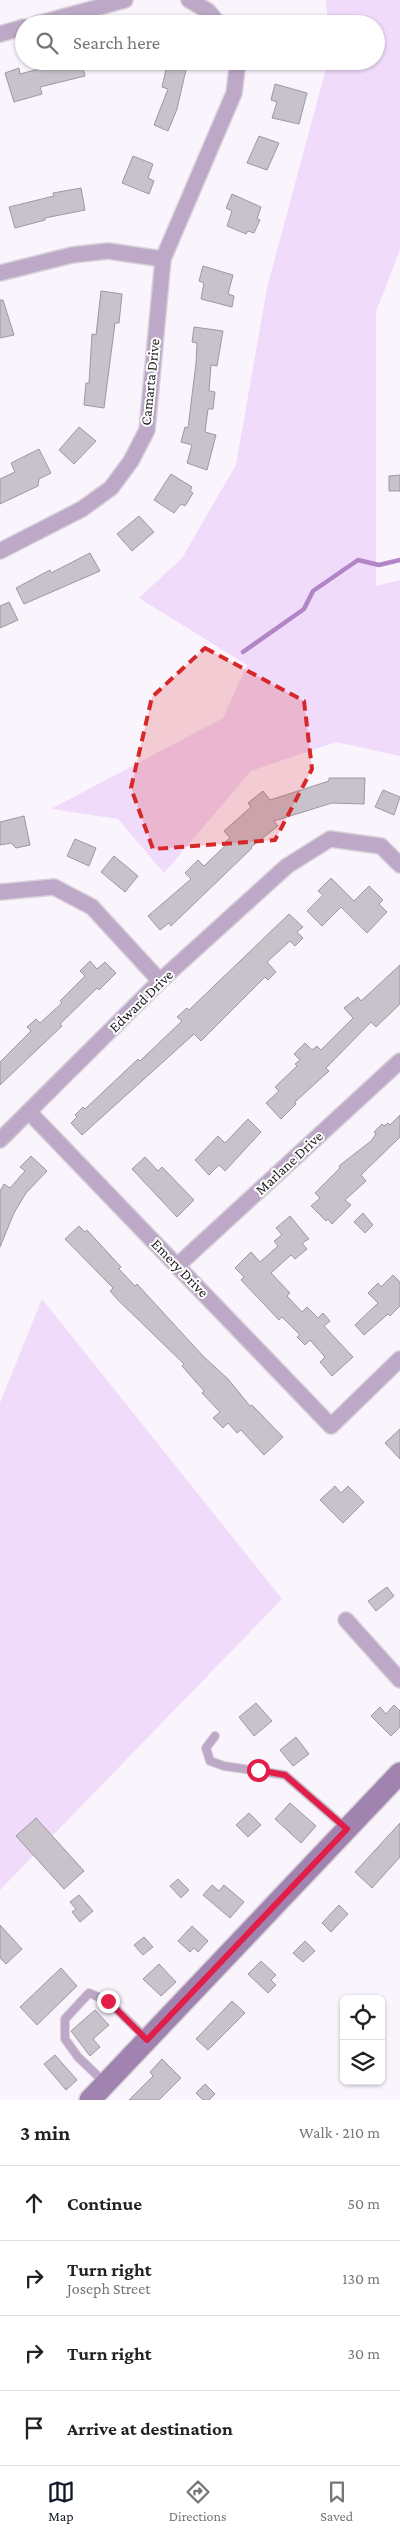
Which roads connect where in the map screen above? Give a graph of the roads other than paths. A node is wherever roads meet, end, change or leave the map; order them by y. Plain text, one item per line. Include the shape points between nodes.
1 (125, 0) edge
2 (189, 0) edge
3 (70, 15) edge
4 (212, 15) edge
5 (15, 30) edge
6 (0, 34) edge
7 (237, 70) edge
8 (163, 259) junction
9 (0, 273) edge
10 (0, 551) edge
11 (400, 865) edge
12 (0, 892) edge
13 (160, 981) junction
14 (400, 1061) edge
15 (29, 1112) junction
16 (0, 1140) edge
17 (178, 1265) junction
18 (400, 1359) edge
19 (346, 1620) dead end
20 (400, 1680) edge
21 (215, 1736) dead end
22 (400, 1773) edge
23 (347, 1829) junction
24 (147, 2040) junction
25 (106, 2084) junction
26 (90, 2100) edge

1 - 3 street
2 - 4 street
5 - 6 street
7 - 8 street, Camarta Drive via 234,93
8 - 9 street via 108,251 72,255
8 - 10 street, Camarta Drive via 146,430 131,461 111,488 82,509
11 - 13 street, Edward Drive via 381,846 330,839 287,866
12 - 13 street via 54,887 92,907
13 - 15 street, Edward Drive
14 - 17 street, Marlane Drive
15 - 16 street, Edward Drive
15 - 17 street, Emery Drive
17 - 18 street, Emery Drive via 331,1426
19 - 20 street
21 - 23 lane via 206,1748 210,1761 285,1775
22 - 23 street
23 - 24 street
24 - 25 street
24 - 25 lane via 108,2001 89,1993 65,2019 65,2039 78,2057
25 - 26 street

